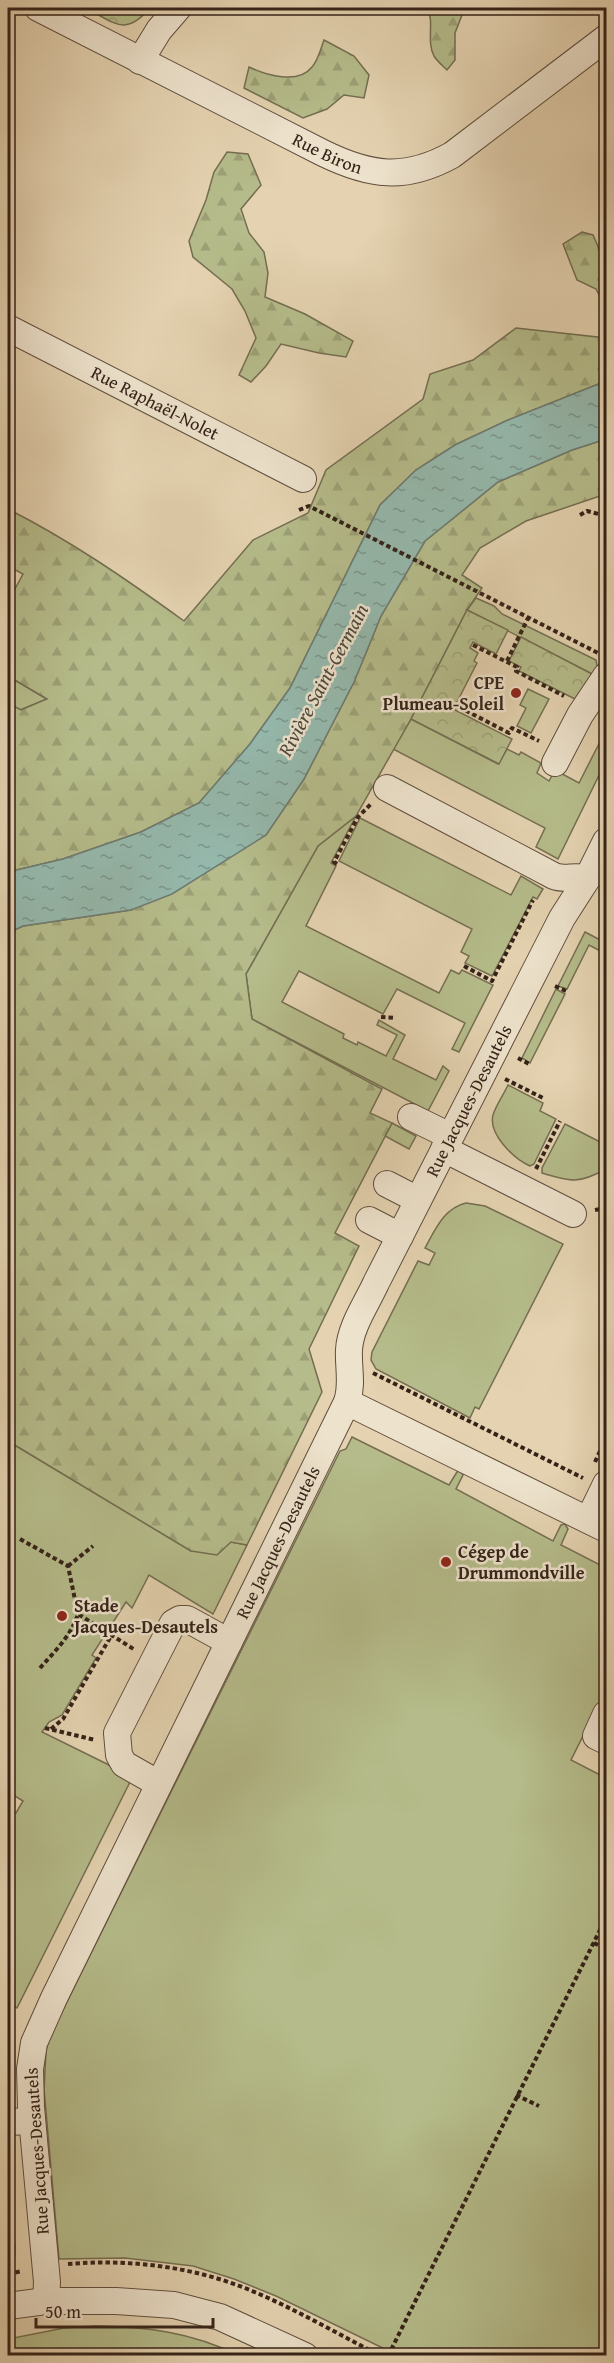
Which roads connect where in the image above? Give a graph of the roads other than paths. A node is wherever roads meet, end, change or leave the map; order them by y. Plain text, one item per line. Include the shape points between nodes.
1 (38, 8) edge
2 (178, 8) edge
3 (606, 38) edge
4 (140, 61) junction
5 (8, 328) edge
6 (303, 479) dead end
7 (606, 676) edge
8 (555, 763) dead end
9 (387, 788) dead end
10 (606, 841) edge
11 (587, 879) junction
12 (411, 1117) dead end
13 (447, 1142) junction
14 (387, 1184) dead end
15 (418, 1200) junction
16 (573, 1214) dead end
17 (369, 1220) dead end
18 (400, 1236) junction
19 (347, 1402) junction
20 (595, 1478) edge
21 (597, 1524) edge
22 (229, 1642) junction
23 (606, 1714) edge
24 (606, 1741) edge
25 (159, 1784) junction
26 (20, 2122) edge
27 (46, 2301) junction
28 (8, 2306) edge
29 (305, 2355) edge

1 - 4 street, Rue Biron
2 - 4 street
3 - 4 street, Rue Biron via 452,155 435,164 399,173 364,171 347,165
5 - 6 street, Rue Raphaël-Nolet
7 - 8 street
9 - 11 street via 555,876
10 - 11 street, Rue Jacques-Desautels
11 - 13 street, Rue Jacques-Desautels via 562,918
12 - 13 street
13 - 15 street, Rue Jacques-Desautels
13 - 16 street
14 - 15 street
15 - 18 street, Rue Jacques-Desautels
17 - 18 street
18 - 19 street, Rue Jacques-Desautels via 351,1338
19 - 21 street
19 - 22 street, Rue Jacques-Desautels
20 - 21 street
22 - 25 street, Rue Jacques-Desautels
22 - 25 street via 187,1619 173,1623 117,1732 124,1764
23 - 24 street via 596,1736
25 - 26 street, Rue Jacques-Desautels via 34,2043
26 - 27 street, Rue Jacques-Desautels via 47,2282
27 - 28 street
27 - 29 street via 148,2302 186,2307 246,2327

